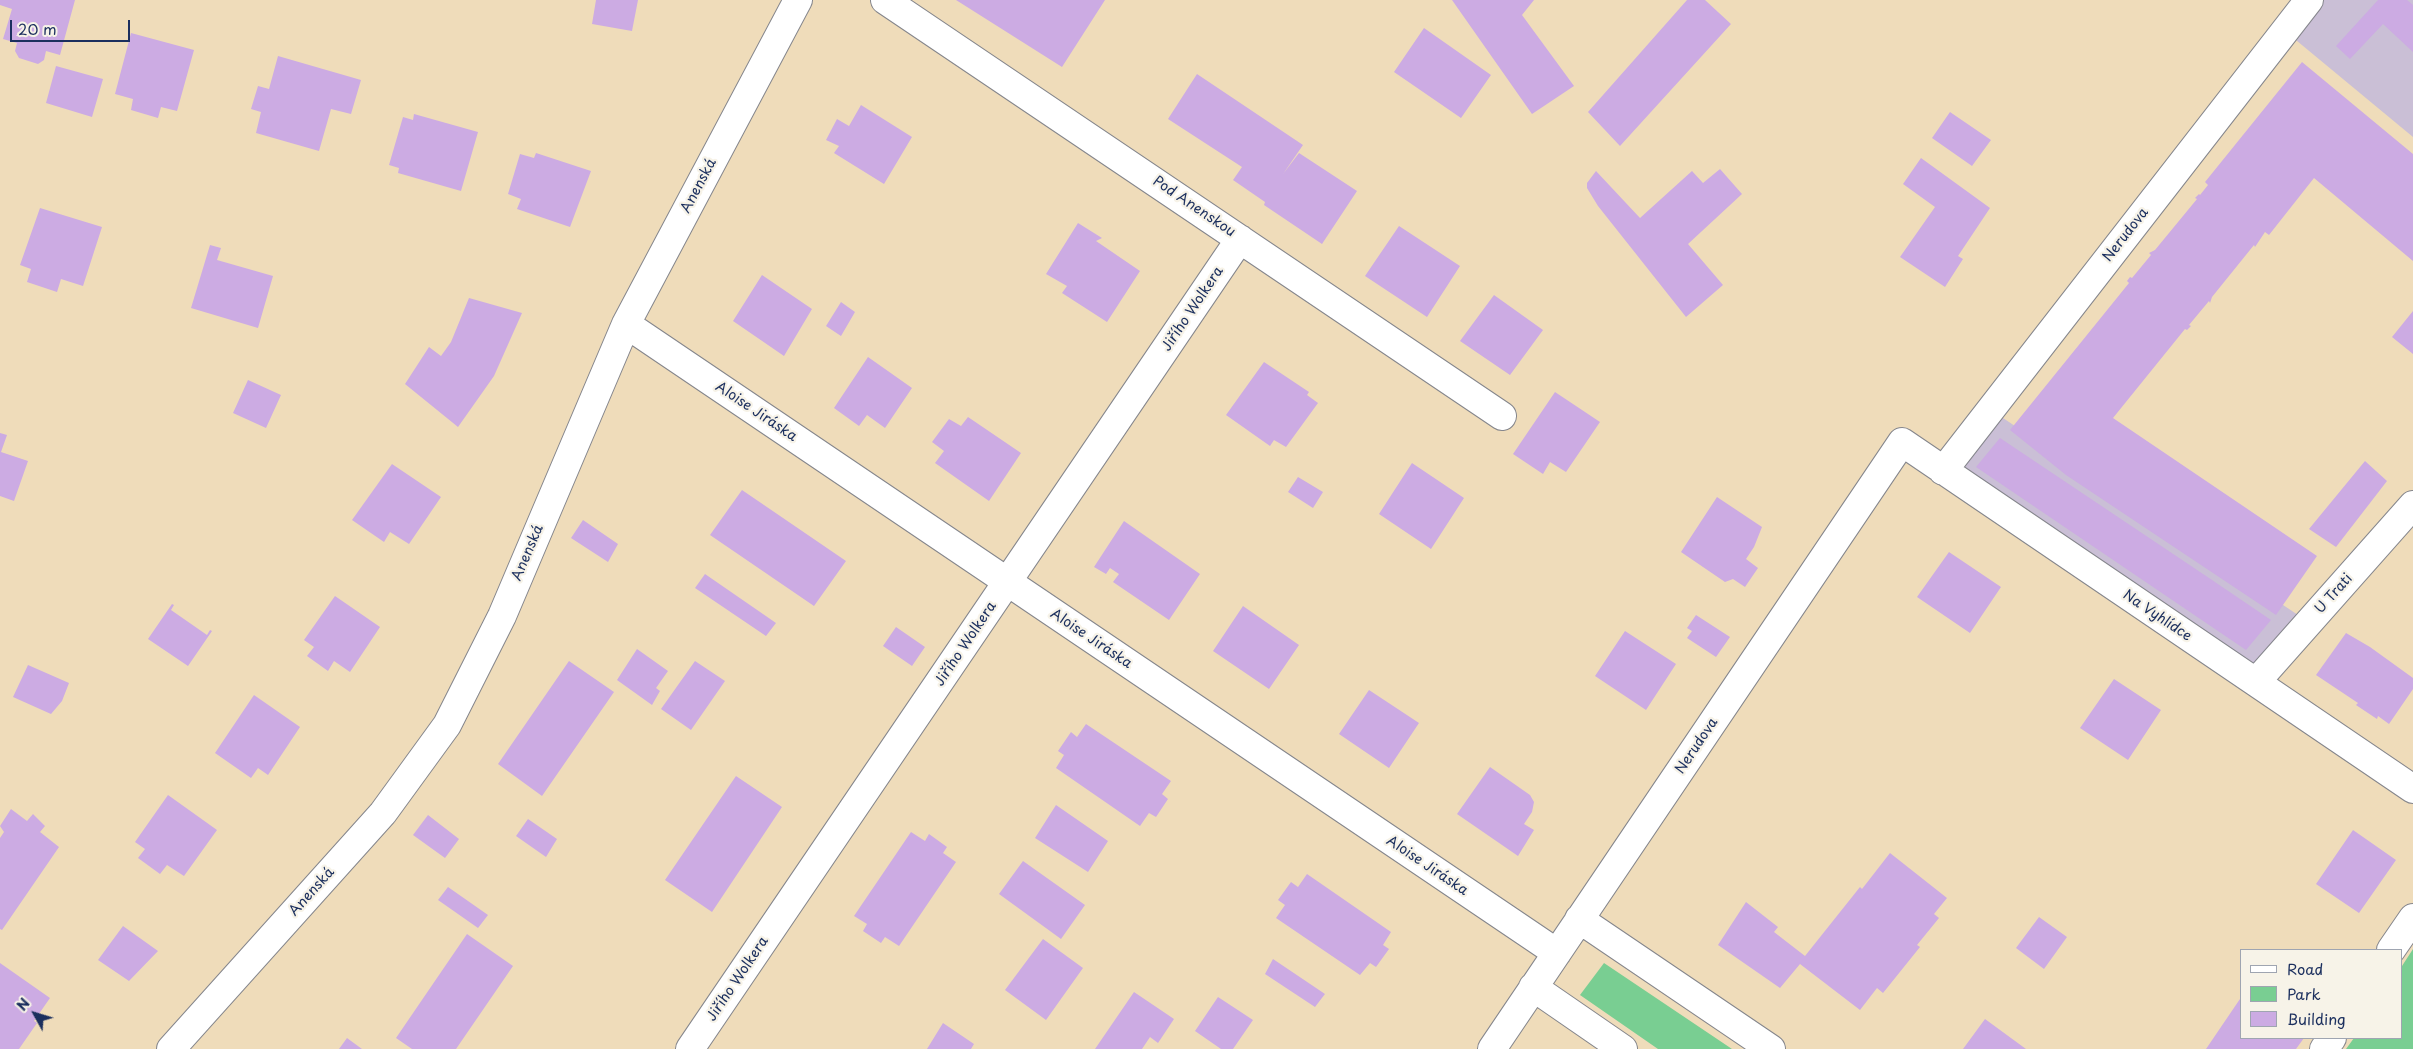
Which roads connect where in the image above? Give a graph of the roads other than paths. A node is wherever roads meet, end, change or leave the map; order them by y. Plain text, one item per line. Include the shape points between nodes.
1 (798, 0) edge
2 (884, 0) edge
3 (2309, 0) edge
4 (1240, 238) junction
5 (626, 324) junction
6 (1502, 416) dead end
7 (1902, 442) joint
8 (1943, 471) junction
9 (2413, 505) edge
10 (1008, 582) junction
11 (2256, 682) junction
12 (2413, 789) edge
13 (2413, 918) edge
14 (1579, 919) junction
15 (2392, 949) edge
16 (1557, 953) junction
17 (1534, 988) junction
18 (171, 1049) edge
19 (690, 1049) edge
20 (1492, 1049) edge
21 (1623, 1049) edge
22 (1772, 1049) edge

1 - 5 street, Anenská
2 - 4 street, Pod Anenskou
3 - 8 street, Nerudova
4 - 6 street, Pod Anenskou
4 - 10 street, Jiřího Wolkera
5 - 10 street, Aloise Jiráska
5 - 18 street, Anenská via 502,616 447,726 383,813
7 - 8 street, Na Vyhlídce
7 - 14 street, Nerudova
8 - 11 street, Na Vyhlídce
9 - 11 street, U Trati
10 - 16 street, Aloise Jiráska
10 - 19 street, Jiřího Wolkera
11 - 12 street, Na Vyhlídce
13 - 15 street
14 - 16 street, Nerudova
14 - 22 street
16 - 17 street, Nerudova
17 - 20 street, Nerudova
17 - 21 street

